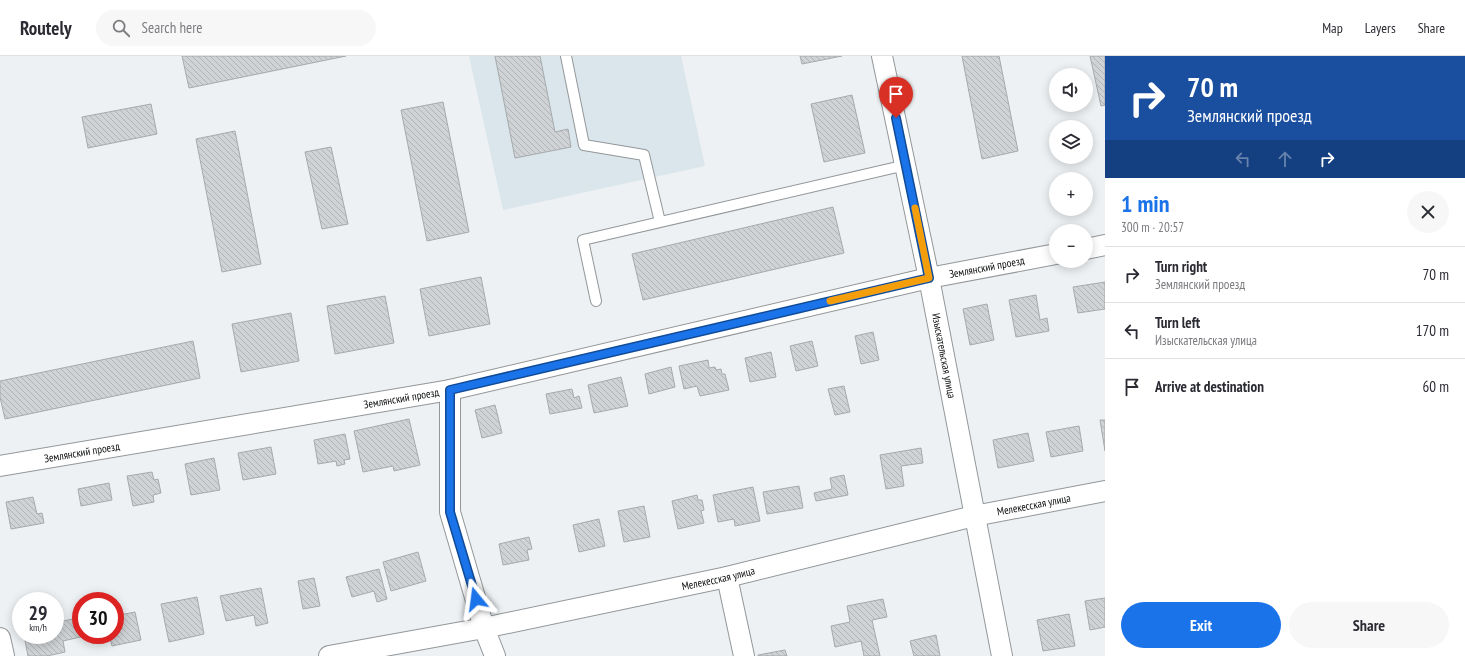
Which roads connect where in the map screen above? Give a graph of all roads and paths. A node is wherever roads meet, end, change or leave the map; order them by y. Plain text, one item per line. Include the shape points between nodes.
1 (566, 56) edge
2 (882, 56) edge
3 (906, 165) junction
4 (660, 222) junction
5 (1105, 245) edge
6 (1093, 248) edge
7 (1049, 255) edge
8 (929, 278) junction
9 (596, 301) dead end
10 (450, 390) junction
11 (0, 466) edge
12 (1105, 491) edge
13 (974, 516) junction
14 (727, 577) junction
15 (484, 628) junction
16 (0, 638) edge
17 (4, 656) edge
18 (329, 656) edge
19 (495, 656) edge
20 (744, 656) edge
21 (1002, 656) edge

1 - 4 lane via 584,145 644,155
2 - 3 street, Изыскательская улица
3 - 4 lane
3 - 8 street, Изыскательская улица
4 - 9 lane via 583,240
5 - 6 street
7 - 8 street, Землянский проезд
8 - 10 street, Землянский проезд
8 - 13 street, Изыскательская улица
10 - 11 street, Землянский проезд
10 - 15 street via 450,512
12 - 13 street, Мелекесская улица
13 - 14 street, Мелекесская улица
13 - 21 street, Изыскательская улица
14 - 15 street, Мелекесская улица
14 - 20 street
15 - 18 street, Мелекесская улица
15 - 19 street
16 - 17 street

